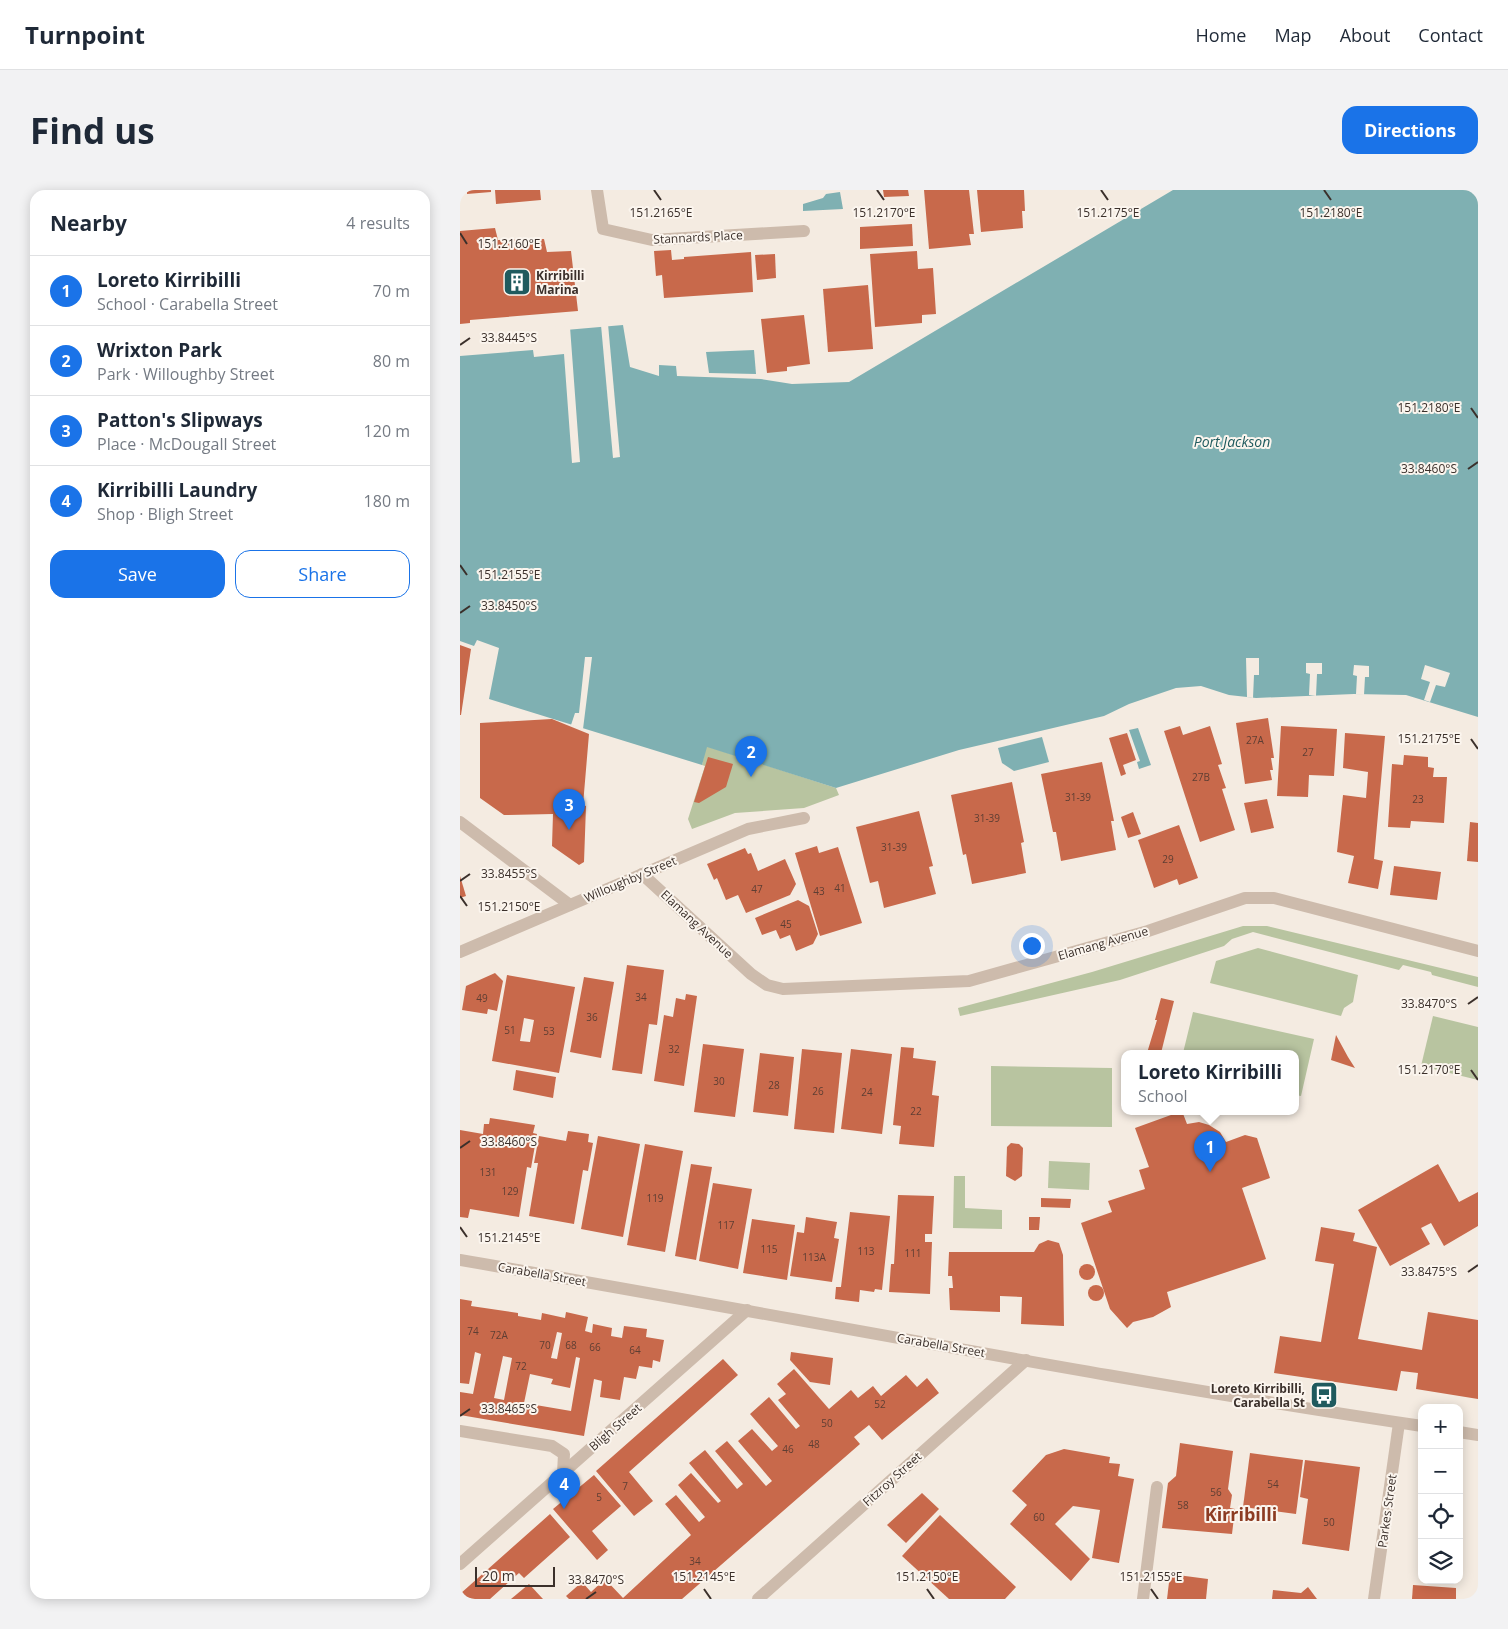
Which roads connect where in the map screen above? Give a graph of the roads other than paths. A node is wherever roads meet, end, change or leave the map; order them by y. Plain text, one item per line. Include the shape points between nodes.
1 (597, 190) edge
2 (804, 231) dead end
3 (804, 818) dead end
4 (460, 822) edge
5 (642, 874) junction
6 (570, 905) junction
7 (1478, 951) edge
8 (460, 952) edge
9 (460, 1260) edge
10 (747, 1310) junction
11 (1026, 1360) junction
12 (1399, 1423) junction
13 (1418, 1425) edge
14 (460, 1431) edge
15 (1463, 1432) edge
16 (1478, 1434) edge
17 (563, 1473) junction
18 (1157, 1487) dead end
19 (460, 1564) edge
20 (758, 1599) edge
21 (1143, 1599) edge
22 (1374, 1599) edge

1 - 2 street, Stannards Place via 603,229 652,240
3 - 5 street, Willoughby Street via 748,829
4 - 6 street
5 - 6 street, Willoughby Street
5 - 7 street, Elamang Avenue via 751,974 767,985 783,989 969,981 1148,931 1245,898 1274,898
6 - 8 street, Willoughby Street
9 - 10 street, Carabella Street
10 - 11 street, Carabella Street
10 - 17 street, Bligh Street
11 - 12 street, Carabella Street via 1181,1390
11 - 20 street, Fitzroy Street
12 - 13 street, Carabella Street
12 - 22 street, Parkes Street
14 - 17 street via 552,1446 564,1454
15 - 16 street
17 - 19 street, Bligh Street
18 - 21 street

